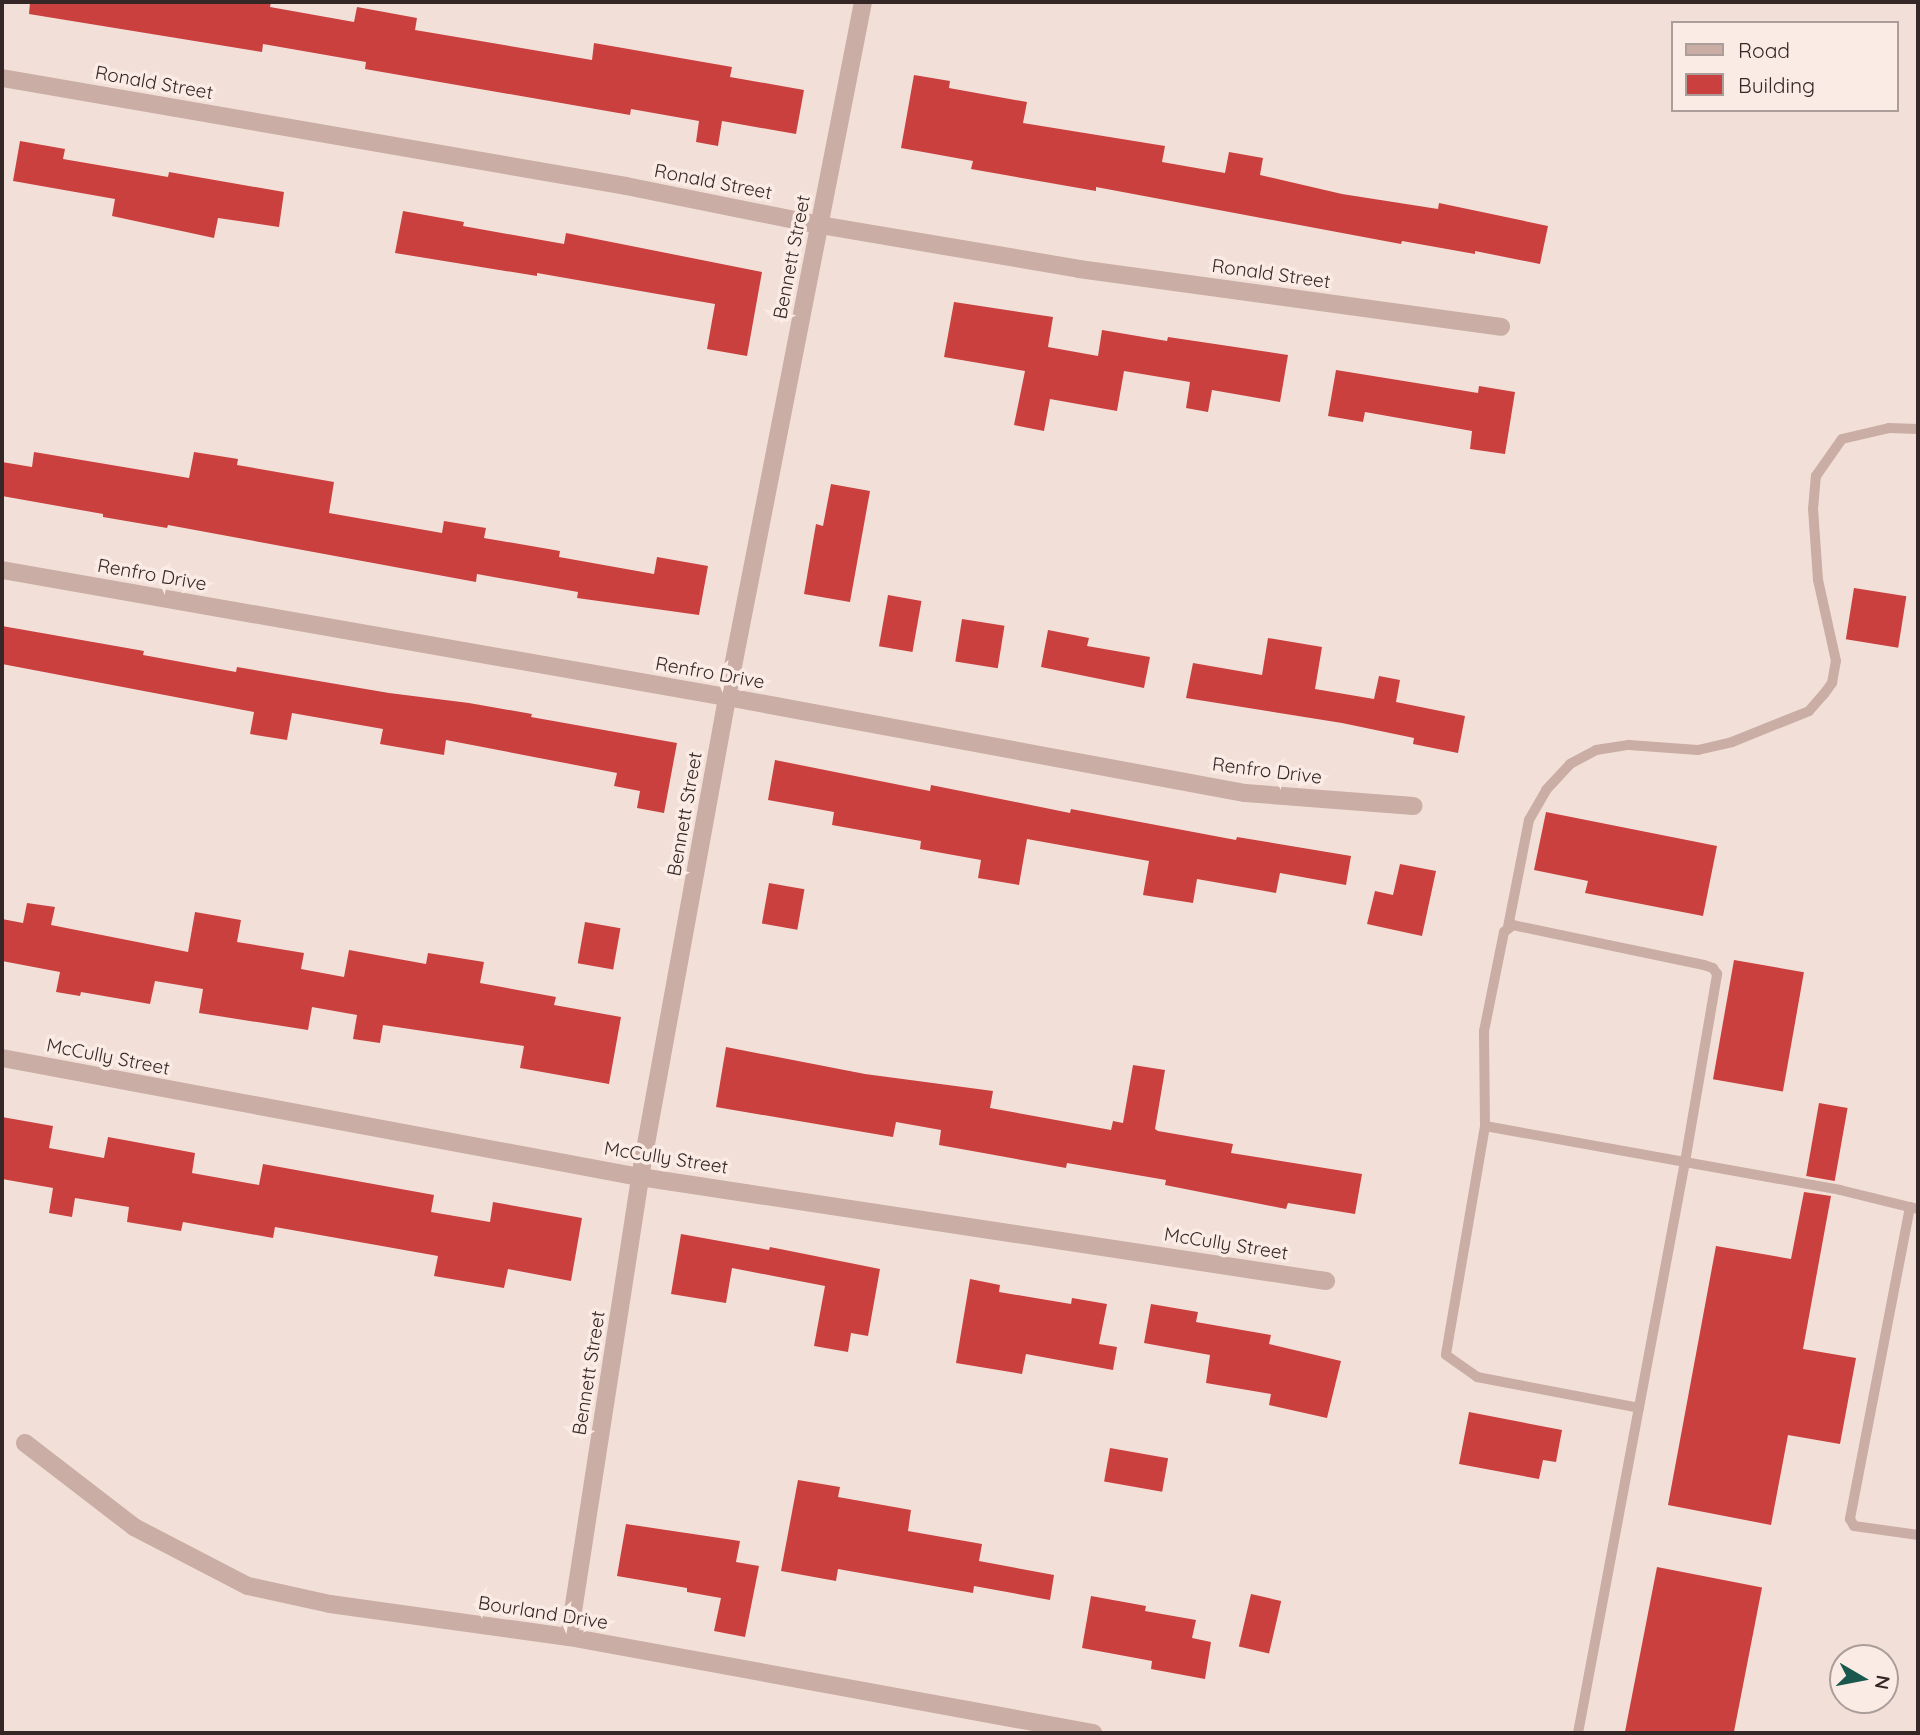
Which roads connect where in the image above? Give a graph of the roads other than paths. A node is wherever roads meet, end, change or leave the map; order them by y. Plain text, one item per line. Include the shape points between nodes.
1 (863, 2) edge
2 (2, 78) edge
3 (820, 225) junction
4 (1501, 327) dead end
5 (1918, 429) edge
6 (2, 570) edge
7 (727, 697) junction
8 (1413, 806) dead end
9 (1508, 927) junction
10 (2, 1058) edge
11 (1485, 1126) junction
12 (1685, 1162) junction
13 (640, 1177) junction
14 (1914, 1208) edge
15 (1326, 1281) dead end
16 (1639, 1408) junction
17 (25, 1443) dead end
18 (1918, 1535) edge
19 (569, 1637) junction
20 (1093, 1733) edge
21 (1578, 1733) edge

1 - 3 street, Bennett Street
2 - 3 street, Ronald Street via 626,186
3 - 4 street, Ronald Street via 1079,270
3 - 7 street, Bennett Street
5 - 9 lane via 1889,428 1842,439 1816,477 1813,509 1818,580 1836,661 1832,683 1808,711 1732,742 1698,750 1629,745 1596,750 1570,764 1546,790 1529,820
6 - 7 street, Renfro Drive
7 - 8 street, Renfro Drive via 1245,793
7 - 13 street, Bennett Street
9 - 11 lane via 1484,1031
9 - 12 lane via 1713,968 1717,974
10 - 13 street, McCully Street
11 - 12 lane
11 - 16 lane via 1446,1355 1477,1377
12 - 14 lane
12 - 16 lane
13 - 15 street, McCully Street
13 - 19 street, Bennett Street
14 - 18 lane via 1850,1519 1854,1525
16 - 21 lane
17 - 19 street, Bourland Drive via 135,1527 248,1586 330,1604
19 - 20 street, Bourland Drive

